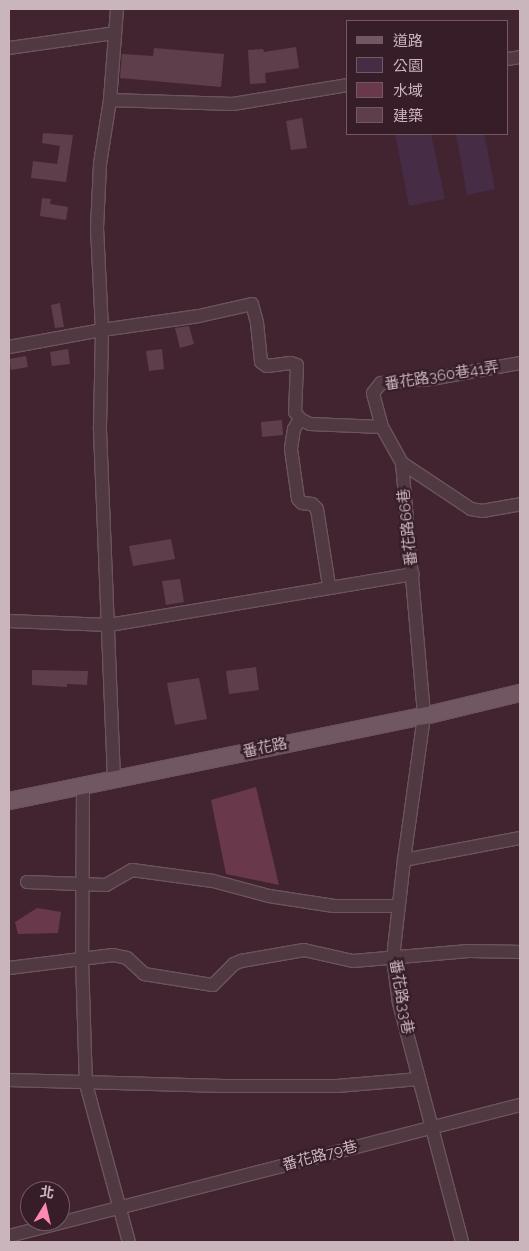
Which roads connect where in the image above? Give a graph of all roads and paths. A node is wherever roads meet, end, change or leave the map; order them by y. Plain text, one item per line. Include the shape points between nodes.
1 (117, 9) edge
2 (115, 33) junction
3 (9, 48) edge
4 (346, 85) edge
5 (110, 100) junction
6 (102, 330) junction
7 (9, 347) edge
8 (520, 363) edge
9 (300, 419) junction
10 (382, 427) junction
11 (402, 462) junction
12 (520, 504) edge
13 (413, 574) junction
14 (329, 586) junction
15 (9, 621) edge
16 (109, 625) junction
17 (520, 693) edge
18 (424, 716) junction
19 (114, 780) junction
20 (82, 785) junction
21 (9, 801) edge
22 (520, 838) edge
23 (404, 860) junction
24 (26, 882) dead end
25 (82, 884) junction
26 (398, 906) junction
27 (520, 952) edge
28 (393, 958) junction
29 (82, 959) junction
30 (9, 968) edge
31 (419, 1079) junction
32 (9, 1080) edge
33 (86, 1084) junction
34 (520, 1105) edge
35 (431, 1128) junction
36 (120, 1208) junction
37 (9, 1236) edge
38 (129, 1242) edge
39 (462, 1242) edge

1 - 2 street
2 - 3 street
2 - 5 street
4 - 5 street via 233,104
5 - 6 street via 100,164 97,228
6 - 7 street
6 - 9 street via 199,316 252,304 261,362 267,366 297,365 295,412
6 - 16 street via 100,426
8 - 10 street, 番花路360巷41弄 via 431,379 381,382 373,393
9 - 10 street via 310,424
9 - 14 street via 294,428 290,449 298,499 317,509
10 - 11 street, 番花路66巷
11 - 12 street via 471,509 482,511
11 - 13 street, 番花路66巷
13 - 14 street
13 - 18 street, 番花路66巷
14 - 16 street
15 - 16 street
16 - 19 street
17 - 18 main road, 番花路
18 - 19 main road, 番花路
18 - 23 street, 番花路33巷
19 - 20 main road, 番花路
20 - 21 main road, 番花路
20 - 25 street
22 - 23 street
23 - 26 street, 番花路33巷
24 - 25 street
25 - 26 street via 106,884 132,870 213,881 269,896 334,906
25 - 29 street
26 - 28 street, 番花路33巷
27 - 28 street via 469,951
28 - 29 street via 353,961 304,950 268,955 234,964 213,985 144,974 127,958 113,955
28 - 31 street, 番花路33巷 via 399,1003
29 - 30 street
29 - 33 street
31 - 33 street via 337,1086
31 - 35 street, 番花路33巷
32 - 33 street
33 - 36 street
34 - 35 street, 番花路79巷
35 - 36 street, 番花路79巷
35 - 39 street, 番花路33巷
36 - 37 street, 番花路79巷
36 - 38 street

